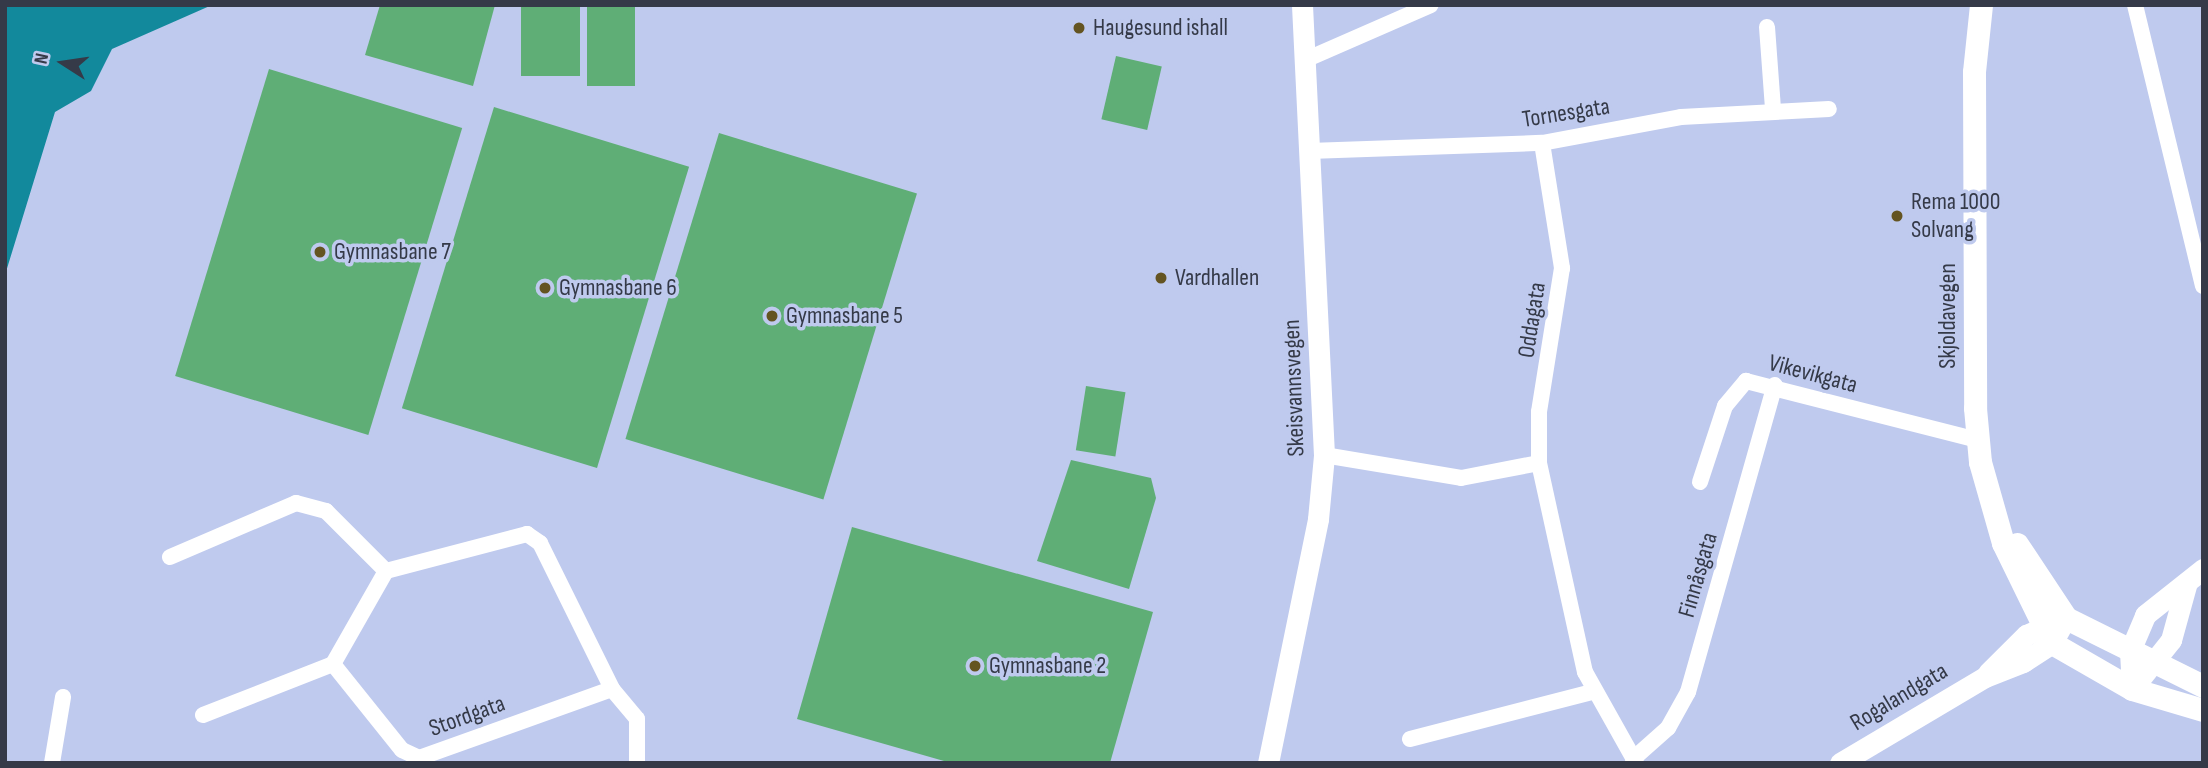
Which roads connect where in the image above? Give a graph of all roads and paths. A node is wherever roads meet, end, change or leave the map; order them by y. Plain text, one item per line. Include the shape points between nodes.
1 (1303, 5) edge
2 (1431, 5) edge
3 (1965, 5) edge
4 (1981, 5) edge
5 (2135, 5) edge
6 (1767, 27) dead end
7 (1305, 60) junction
8 (1974, 72) junction
9 (1773, 109) junction
10 (1829, 109) dead end
11 (1542, 143) junction
12 (1309, 151) junction
13 (2203, 286) edge
14 (1775, 385) junction
15 (1977, 440) junction
16 (1324, 455) junction
17 (1539, 463) junction
18 (1700, 482) dead end
19 (1996, 515) junction
20 (170, 557) dead end
21 (386, 571) junction
22 (2195, 576) edge
23 (2066, 618) junction
24 (2047, 634) junction
25 (2130, 651) junction
26 (2157, 663) junction
27 (333, 664) junction
28 (2203, 686) edge
29 (612, 689) junction
30 (2132, 689) junction
31 (1592, 692) junction
32 (63, 697) dead end
33 (2203, 710) edge
34 (204, 716) dead end
35 (1410, 739) dead end
36 (1634, 761) edge
37 (52, 763) edge
38 (637, 763) edge
39 (1268, 763) edge
40 (1840, 763) edge

1 - 7 street, Skeisvannsvegen
2 - 7 street
3 - 8 main road, Skjoldavegen
4 - 8 main road, Skjoldavegen
5 - 13 street
6 - 9 street
7 - 12 street, Skeisvannsvegen
8 - 15 main road, Skjoldavegen
9 - 10 street, Tornesgata
9 - 11 street, Tornesgata via 1681,117
11 - 12 street, Tornesgata
11 - 17 street, Oddagata via 1562,268 1539,412
12 - 16 street, Skeisvannsvegen
14 - 15 street, Vikevikgata
14 - 18 street, Vikevikgata via 1746,381 1737,389
14 - 36 street, Finnåsgata via 1688,692 1668,728
15 - 19 main road, Skjoldavegen
16 - 17 street via 1461,478
16 - 39 street, Skeisvannsvegen via 1318,519
17 - 31 street, Oddagata
19 - 23 main road, Skjoldavegen
19 - 24 main road, Skjoldavegen
20 - 21 street via 296,503 312,502
21 - 27 street
21 - 29 street via 527,534 540,543
22 - 25 street via 2146,615
22 - 26 street via 2171,640
23 - 24 street, Rogalandgata
23 - 25 main road, Skjoldavegen
24 - 30 main road
24 - 40 street, Rogalandgata
25 - 26 main road, Skjoldavegen
25 - 30 street
26 - 28 main road, Skjoldavegen
26 - 30 street
27 - 29 street, Stordgata via 401,750 419,758
27 - 34 street
29 - 38 street via 637,719
30 - 33 main road
31 - 35 street
31 - 36 street, Oddagata
32 - 37 street

